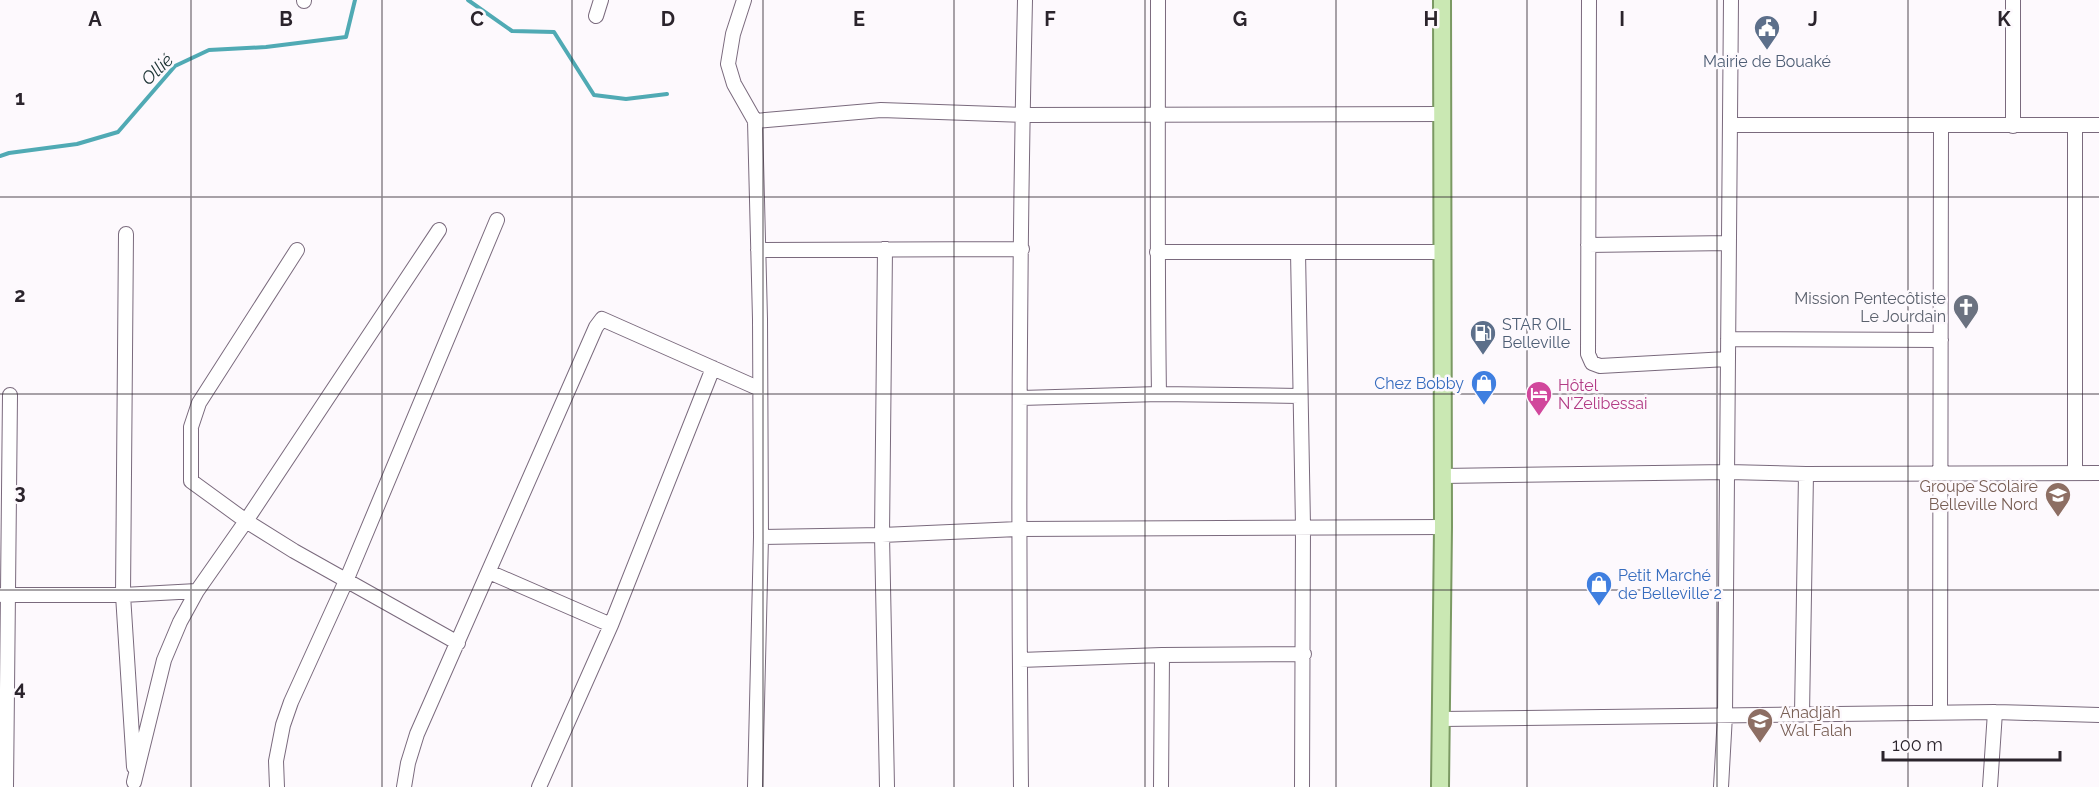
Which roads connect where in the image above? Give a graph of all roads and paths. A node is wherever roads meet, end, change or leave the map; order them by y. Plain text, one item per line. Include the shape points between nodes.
1 (602, 0) edge
2 (744, 0) edge
3 (1025, 0) edge
4 (1158, 0) edge
5 (1442, 0) edge
6 (1589, 0) edge
7 (1731, 0) edge
8 (2013, 0) edge
9 (596, 16) dead end
10 (1158, 114) junction
11 (1442, 114) junction
12 (1022, 115) junction
13 (755, 121) junction
14 (1730, 125) junction
15 (2099, 125) edge
16 (1941, 126) junction
17 (2013, 126) junction
18 (2075, 126) junction
19 (497, 220) dead end
20 (439, 230) dead end
21 (126, 234) dead end
22 (1729, 243) junction
23 (1588, 244) junction
24 (297, 249) dead end
25 (885, 249) junction
26 (1022, 249) junction
27 (758, 250) junction
28 (1157, 252) junction
29 (1298, 252) junction
30 (1442, 252) junction
31 (1728, 339) junction
32 (1941, 340) junction
33 (1726, 360) junction
34 (713, 368) junction
35 (760, 389) junction
36 (1159, 394) junction
37 (10, 395) dead end
38 (1299, 396) junction
39 (1021, 398) junction
40 (1728, 472) junction
41 (2075, 473) junction
42 (2099, 473) edge
43 (1806, 474) junction
44 (1941, 474) junction
45 (1442, 476) junction
46 (246, 521) junction
47 (1303, 526) junction
48 (1443, 527) junction
49 (1020, 529) junction
50 (882, 535) junction
51 (761, 537) junction
52 (489, 572) junction
53 (346, 581) junction
54 (197, 591) junction
55 (4, 595) edge
56 (123, 595) junction
57 (610, 625) junction
58 (458, 643) junction
59 (1304, 654) junction
60 (1162, 655) junction
61 (1020, 660) junction
62 (1995, 712) junction
63 (1940, 713) junction
64 (1802, 714) junction
65 (1725, 715) junction
66 (2099, 715) edge
67 (1442, 718) junction
68 (134, 784) edge
69 (6, 787) edge
70 (277, 787) edge
71 (404, 787) edge
72 (539, 787) edge
73 (755, 787) edge
74 (887, 787) edge
75 (1021, 787) edge
76 (1161, 787) edge
77 (1302, 787) edge
78 (1440, 787) edge
79 (1721, 787) edge
80 (1990, 787) edge

1 - 9 street
2 - 13 street via 728,64 734,84
3 - 12 street
4 - 10 street
5 - 11 main road
6 - 23 street
7 - 14 street
8 - 17 street
10 - 11 street
10 - 12 street
10 - 28 street
11 - 30 main road
12 - 13 street via 881,110
12 - 26 street
13 - 27 street
14 - 16 street
14 - 22 street
15 - 18 street
16 - 17 street
16 - 32 street
17 - 18 street
18 - 41 street
19 - 53 street
20 - 46 street
21 - 56 street
22 - 23 street
22 - 31 street
23 - 33 street via 1588,354 1592,363 1600,366
24 - 46 street via 199,402 191,427 191,481
25 - 26 street
25 - 27 street
25 - 50 street
26 - 39 street
27 - 35 street
28 - 29 street
28 - 36 street
29 - 30 street
29 - 38 street
30 - 45 main road
31 - 32 street
31 - 33 street
32 - 44 street
33 - 40 street
34 - 35 street
34 - 52 street via 602,319
34 - 57 street
35 - 51 street
36 - 38 street
36 - 39 street
37 - 55 street
38 - 47 street
39 - 49 street
40 - 43 street
40 - 45 street
40 - 65 street
41 - 42 street
41 - 44 street
43 - 44 street
43 - 64 street
44 - 63 street
45 - 48 main road
46 - 53 street
46 - 54 street
47 - 48 street
47 - 49 street
47 - 59 street
48 - 67 main road
49 - 50 street
49 - 61 street
50 - 51 street
50 - 74 street
51 - 73 street
52 - 57 street
52 - 58 street
53 - 58 street
53 - 70 street via 283,725 276,761
54 - 56 street
54 - 68 street via 164,660
55 - 56 street
55 - 69 street
56 - 68 street
57 - 72 street
58 - 71 street via 417,735
59 - 60 street
59 - 77 street
60 - 61 street
60 - 76 street
61 - 75 street
62 - 63 street
62 - 66 street
62 - 80 street
63 - 64 street
64 - 65 street
65 - 67 street
65 - 79 street
67 - 78 main road

